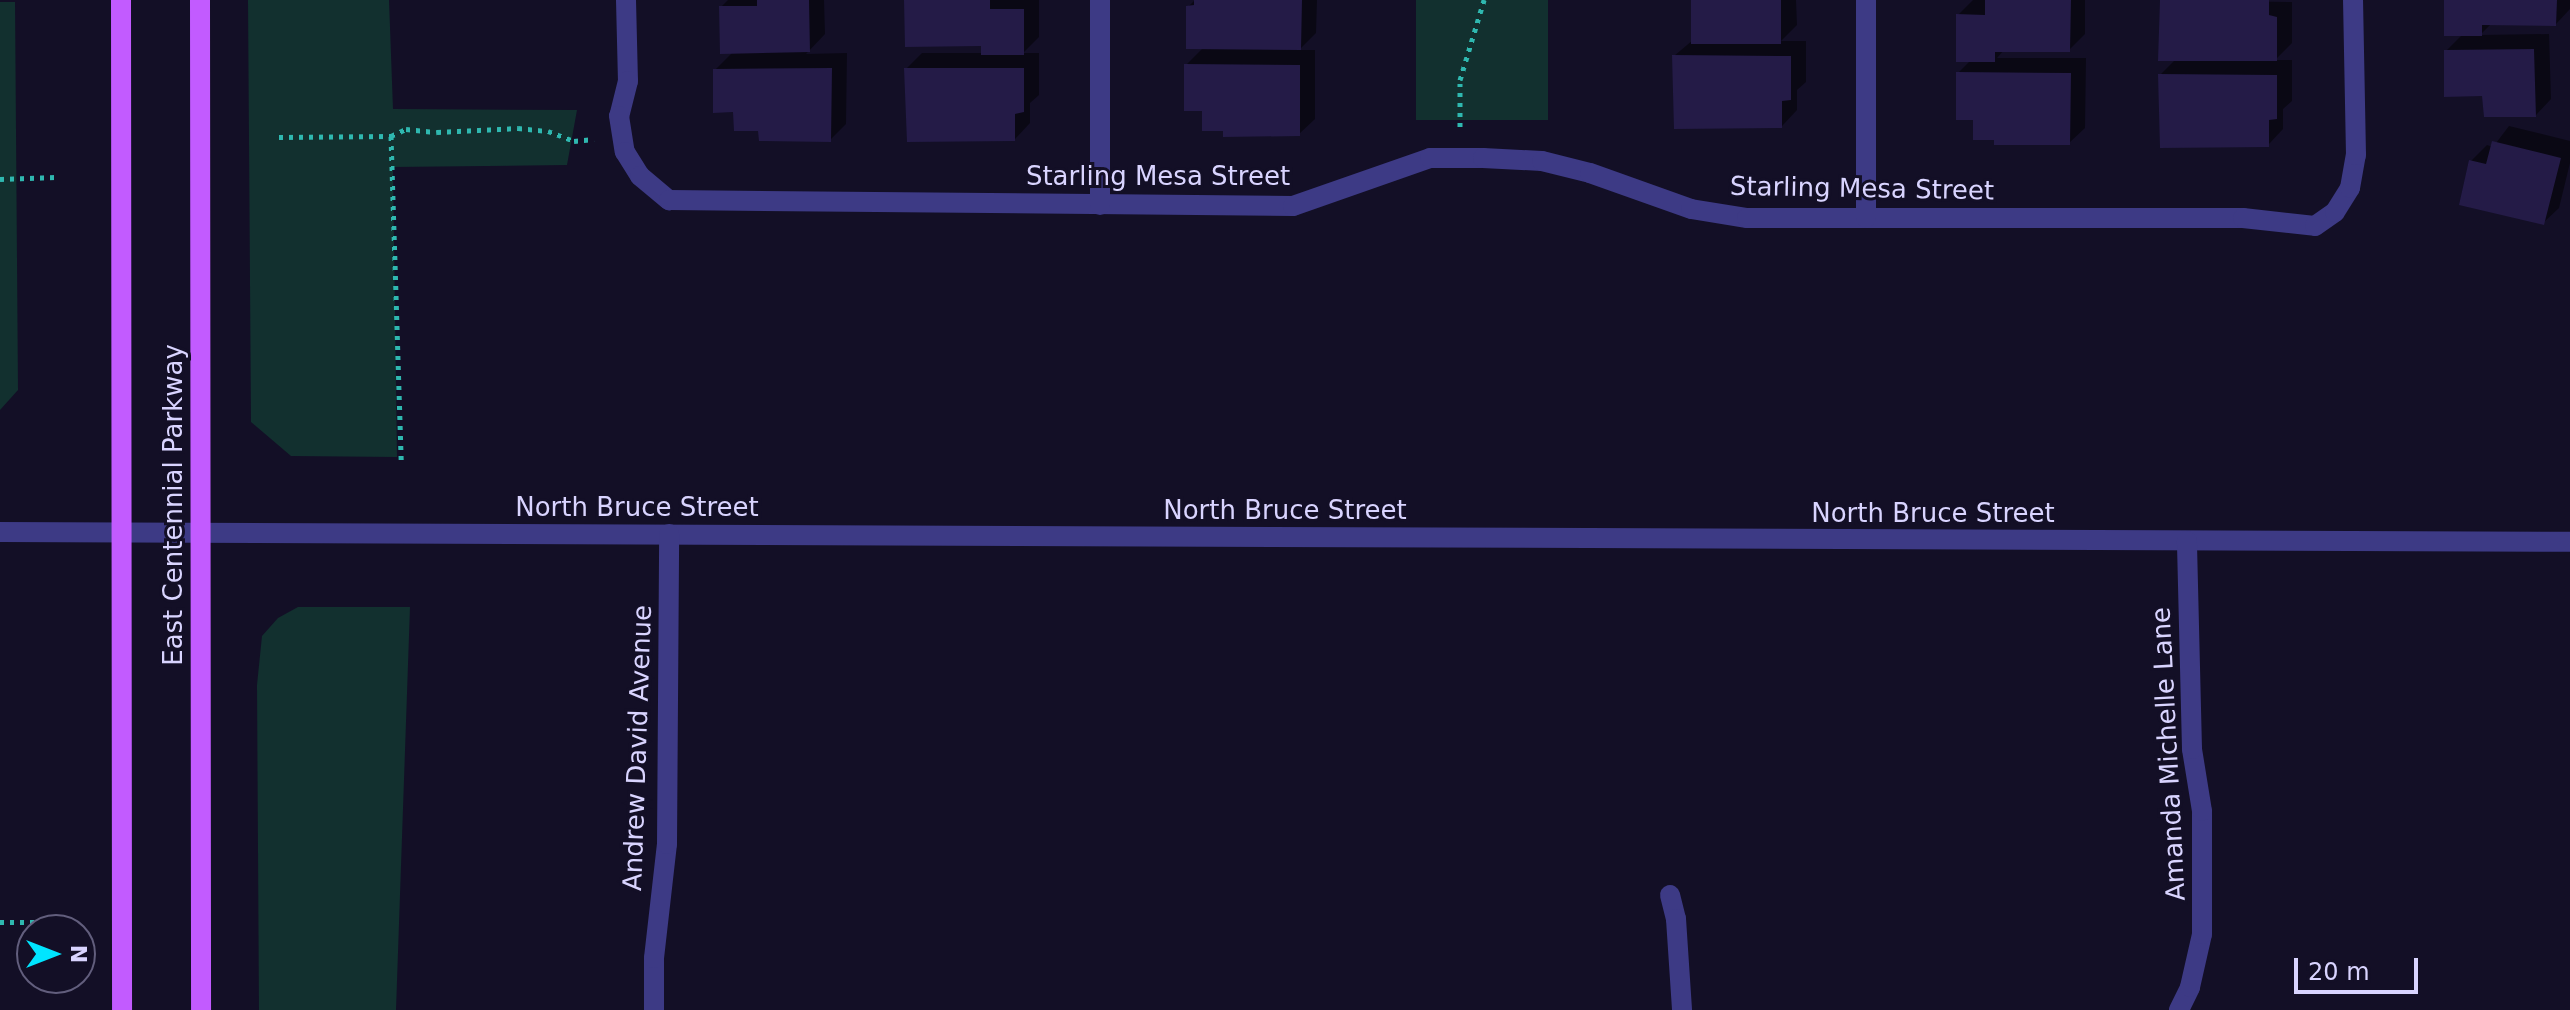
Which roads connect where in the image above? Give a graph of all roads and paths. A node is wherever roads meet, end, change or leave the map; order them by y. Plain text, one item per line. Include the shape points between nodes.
1 (121, 0) edge
2 (200, 0) edge
3 (626, 0) edge
4 (1100, 0) edge
5 (1484, 0) edge
6 (1866, 0) edge
7 (2353, 0) edge
8 (391, 136) junction
9 (622, 136) junction
10 (279, 137) dead end
11 (1460, 158) junction
12 (56, 177) dead end
13 (0, 179) edge
14 (1100, 205) junction
15 (1866, 218) junction
16 (401, 461) dead end
17 (120, 531) junction
18 (199, 531) junction
19 (0, 532) edge
20 (669, 534) junction
21 (2187, 541) junction
22 (2570, 542) edge
23 (1670, 895) dead end
24 (122, 1010) edge
25 (201, 1010) edge
26 (654, 1010) edge
27 (1682, 1010) edge
28 (2179, 1010) edge

1 - 17 main road, East Centennial Parkway
2 - 18 main road, East Centennial Parkway
3 - 9 street via 628,81 619,116
4 - 14 street
5 - 11 path via 1460,80
6 - 15 street
7 - 15 street, Starling Mesa Street via 2356,155 2350,188 2335,212 2315,226 2243,218
8 - 9 path via 406,129 518,128 574,141
8 - 10 path
8 - 16 path
9 - 14 street, Starling Mesa Street via 640,176 669,200
11 - 14 street, Starling Mesa Street via 1430,158 1293,206
11 - 15 street, Starling Mesa Street via 1542,161 1691,209 1747,218
12 - 13 path
17 - 18 street, North Bruce Street
17 - 19 street, North Bruce Street
17 - 24 main road, East Centennial Parkway
18 - 20 street, North Bruce Street
18 - 25 main road, East Centennial Parkway
20 - 21 street, North Bruce Street
20 - 26 street, Andrew David Avenue via 667,844 654,958
21 - 22 street, North Bruce Street
21 - 28 street, Amanda Michelle Lane via 2192,749 2202,811 2202,934
23 - 27 street

